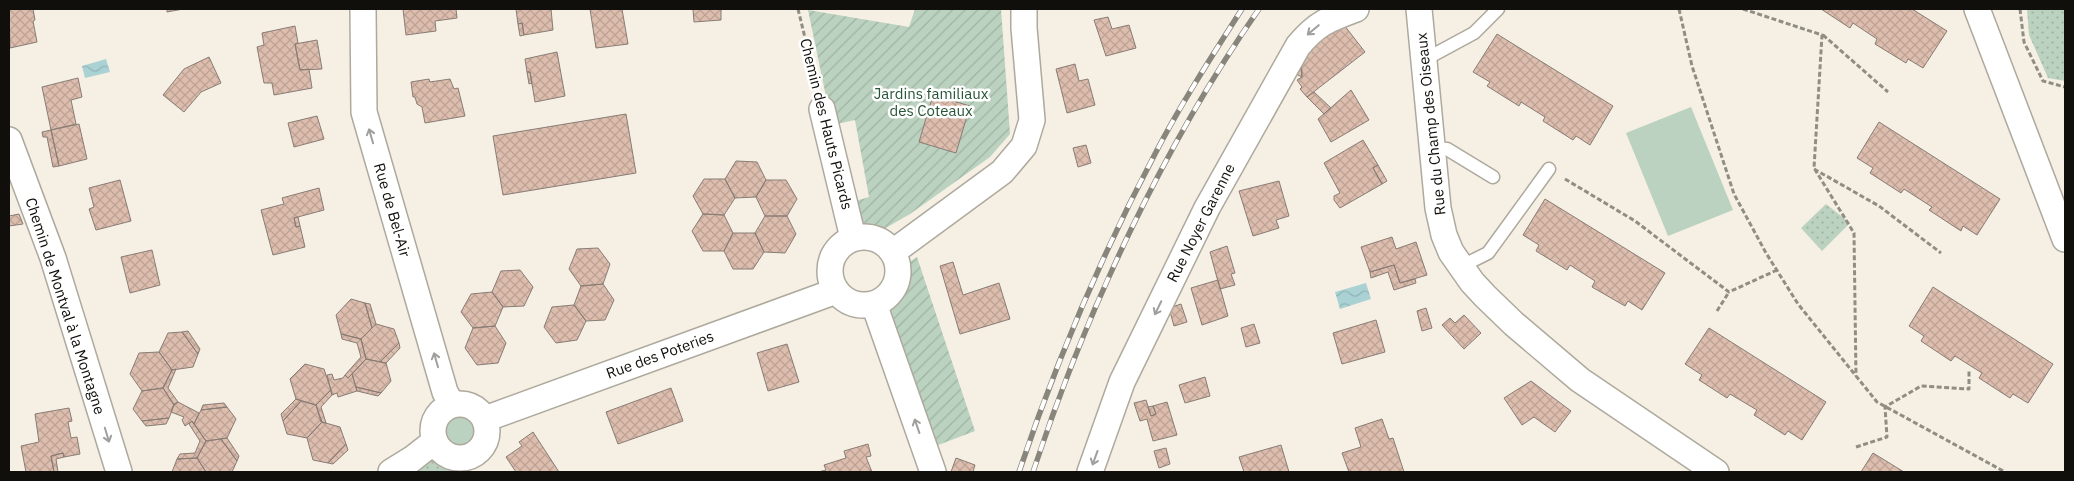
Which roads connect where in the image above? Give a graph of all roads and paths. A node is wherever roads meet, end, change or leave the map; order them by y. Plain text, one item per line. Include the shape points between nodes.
1 (363, 9) edge
2 (798, 9) edge
3 (1024, 9) edge
4 (1356, 9) edge
5 (1419, 9) edge
6 (1498, 9) edge
7 (1679, 9) edge
8 (1743, 9) edge
9 (1977, 9) edge
10 (2020, 9) edge
11 (1822, 35) junction
12 (1424, 60) junction
13 (2065, 86) edge
14 (1888, 92) dead end
15 (822, 109) joint
16 (9, 140) edge
17 (1432, 148) junction
18 (1814, 168) junction
19 (1548, 170) joint
20 (1493, 177) dead end
21 (853, 238) junction
22 (2065, 239) edge
23 (893, 252) junction
24 (1941, 253) dead end
25 (1460, 267) junction
26 (1777, 270) junction
27 (836, 291) junction
28 (1729, 292) junction
29 (874, 304) junction
30 (1717, 311) dead end
31 (1969, 371) dead end
32 (1856, 377) junction
33 (452, 405) junction
34 (1886, 407) junction
35 (485, 419) junction
36 (435, 441) junction
37 (1856, 447) dead end
38 (471, 465) edge
39 (119, 472) edge
40 (391, 472) edge
41 (934, 472) edge
42 (1090, 472) edge
43 (1716, 472) edge
44 (2006, 472) edge

33 -> 1 street, Rue de Bel-Air via 445,392 364,112
2 - 15 path, Chemin des Hauts Picards
3 - 23 street via 1032,120 1024,146 1002,172
4 -> 42 street, Rue Noyer Garenne via 1326,20 1310,31 1298,46 1207,208 1122,382
5 - 12 street, Rue du Champ des Oiseaux
6 - 12 lane via 1474,33
7 - 26 path via 1692,66 1734,194
8 - 11 path
9 - 22 street
10 - 13 path via 2024,42 2042,81
11 - 14 path
11 - 18 path
12 - 17 street, Rue du Champ des Oiseaux
15 - 21 street, Chemin des Hauts Picards
16 -> 39 street, Chemin de Montval à la Montagne via 53,258
17 - 20 lane via 1447,149
17 - 25 street, Rue du Champ des Oiseaux via 1444,235
18 - 24 path via 1879,206
18 - 32 path via 1854,233
19 - 25 lane via 1488,253
19 - 28 path via 1635,222
21 - 23 street via 875,238
21 - 27 street via 836,250 831,260 831,281
23 - 29 street via 898,261 897,282 888,296
25 - 43 street, Rue du Champ des Oiseaux via 1514,324 1580,380
26 - 28 path
26 - 32 path via 1798,304
27 - 29 street via 853,304
27 - 35 street, Rue des Poteries
28 - 30 path
41 -> 29 street
31 - 34 path via 1969,389 1921,386
32 - 34 path via 1877,402
33 - 35 street via 474,408
33 - 36 street via 438,415 434,423
34 - 37 path via 1887,437
34 - 44 path
35 - 38 street via 487,437
36 - 38 street via 445,454
36 - 40 street

